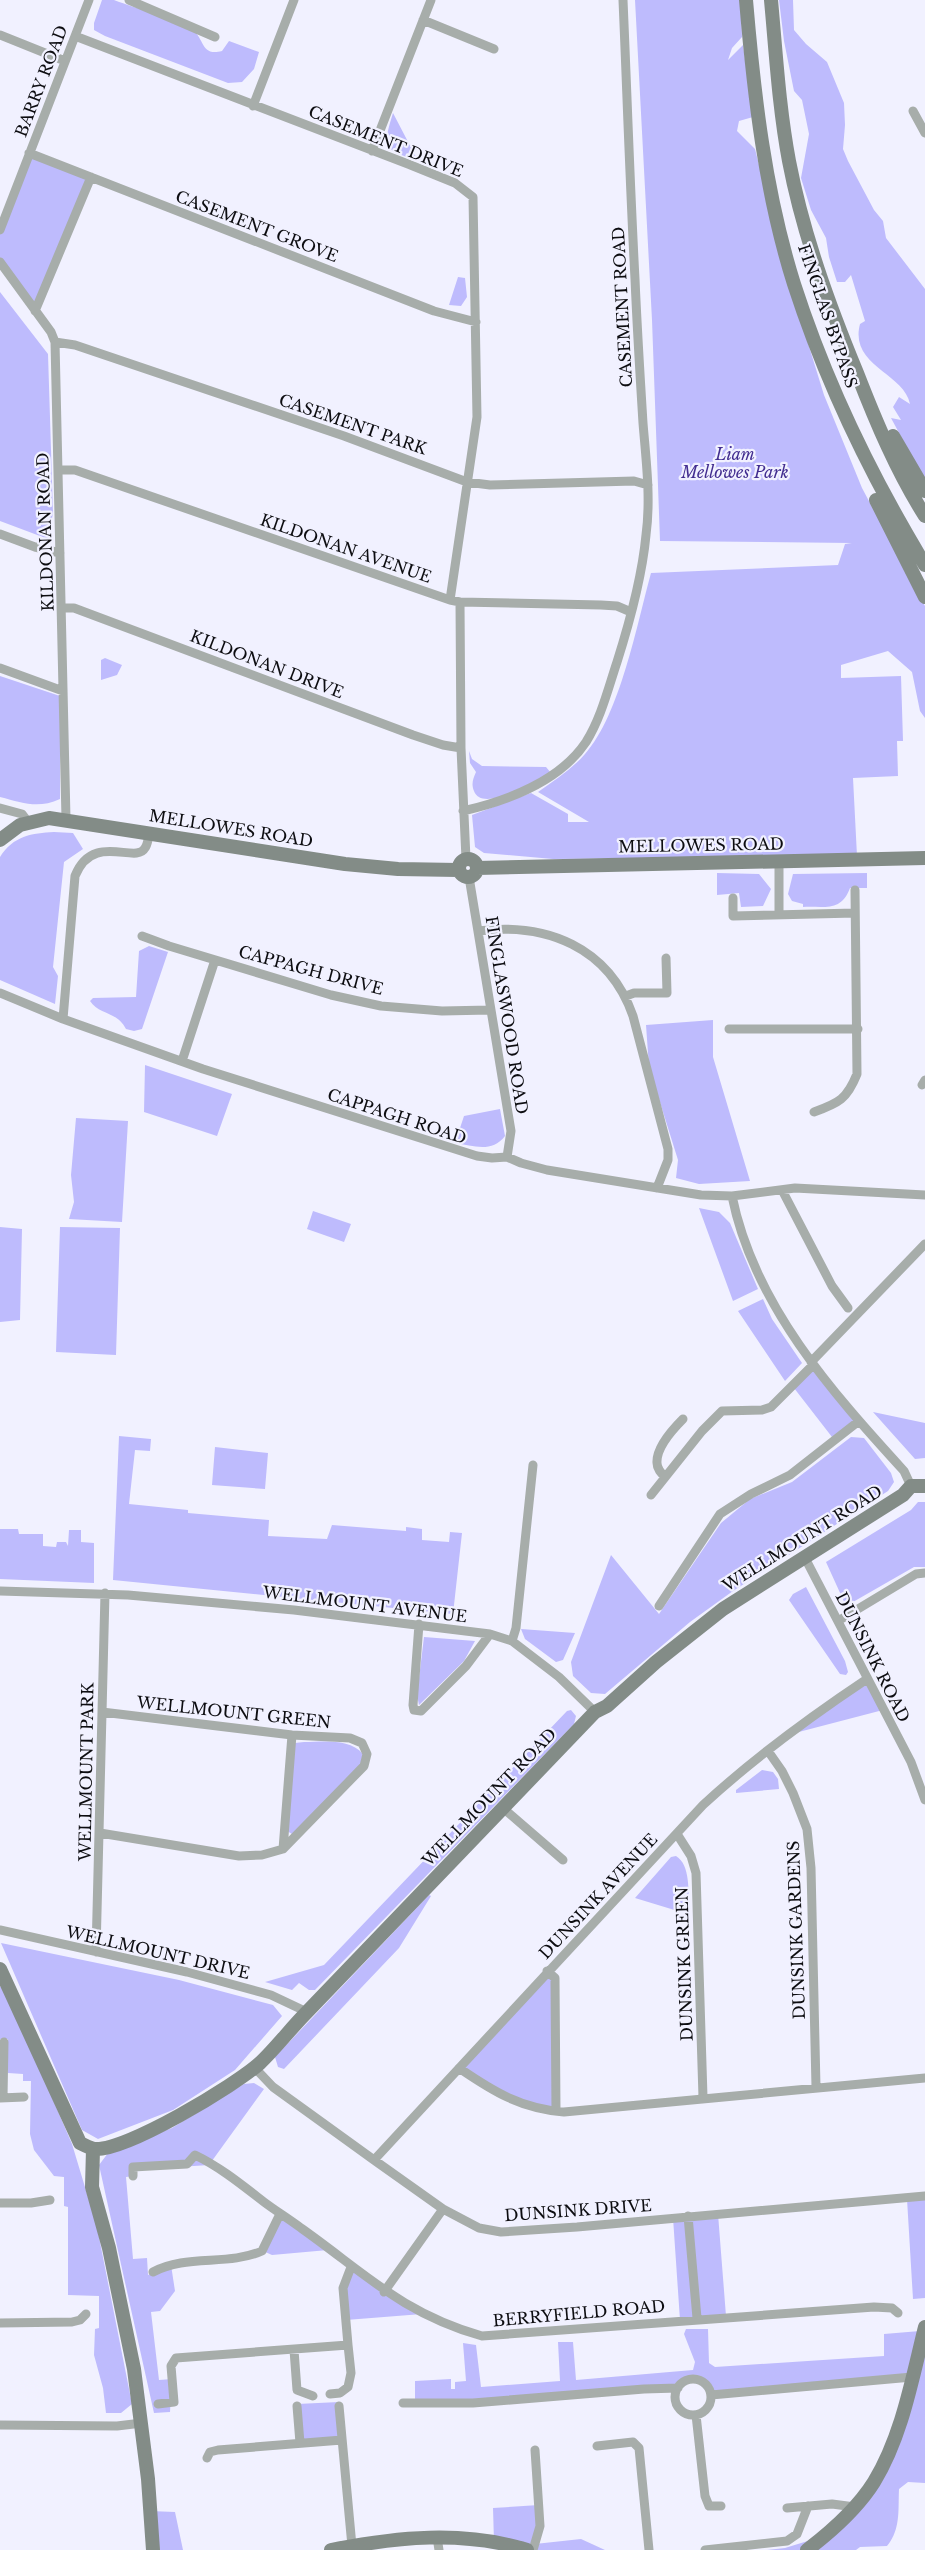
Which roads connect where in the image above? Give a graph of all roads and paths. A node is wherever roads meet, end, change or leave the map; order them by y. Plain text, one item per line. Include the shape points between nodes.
1 (89, 0) edge
2 (129, 0) edge
3 (294, 0) edge
4 (431, 0) edge
5 (623, 0) edge
6 (746, 0) edge
7 (771, 0) edge
8 (423, 20) junction
9 (0, 35) edge
10 (75, 36) junction
11 (215, 37) dead end
12 (494, 49) dead end
13 (65, 62) junction
14 (253, 106) junction
15 (913, 111) dead end
16 (925, 133) edge
17 (372, 151) junction
18 (29, 154) junction
19 (91, 177) junction
20 (0, 230) edge
21 (815, 259) junction
22 (0, 262) edge
23 (794, 282) junction
24 (35, 312) junction
25 (476, 322) junction
26 (55, 342) junction
27 (58, 470) junction
28 (467, 482) junction
29 (648, 485) junction
30 (925, 492) edge
31 (925, 516) edge
32 (0, 534) edge
33 (60, 553) junction
34 (925, 565) edge
35 (925, 597) edge
36 (450, 600) junction
37 (460, 602) junction
38 (62, 608) junction
39 (631, 612) junction
40 (0, 668) edge
41 (63, 691) junction
42 (461, 748) junction
43 (0, 808) edge
44 (463, 811) junction
45 (66, 819) junction
46 (28, 822) junction
47 (150, 833) junction
48 (2, 838) edge
49 (925, 858) edge
50 (779, 861) junction
51 (467, 869) junction
52 (855, 890) dead end
53 (733, 898) dead end
54 (855, 913) junction
55 (779, 915) junction
56 (478, 931) junction
57 (142, 936) dead end
58 (666, 958) dead end
59 (215, 960) junction
60 (0, 993) edge
61 (626, 996) junction
62 (490, 1010) junction
63 (63, 1019) junction
64 (729, 1028) dead end
65 (858, 1029) junction
66 (182, 1061) junction
67 (814, 1112) dead end
68 (507, 1157) junction
69 (657, 1188) junction
70 (782, 1190) junction
71 (925, 1195) edge
72 (732, 1196) junction
73 (925, 1244) edge
74 (848, 1308) dead end
75 (812, 1364) junction
76 (683, 1419) dead end
77 (859, 1421) junction
78 (533, 1465) dead end
79 (665, 1477) junction
80 (911, 1486) junction
81 (925, 1486) edge
82 (652, 1495) dead end
83 (804, 1556) junction
84 (925, 1573) edge
85 (0, 1591) edge
86 (105, 1593) junction
87 (659, 1606) dead end
88 (838, 1621) junction
89 (419, 1624) junction
90 (490, 1634) junction
91 (512, 1641) junction
92 (867, 1679) junction
93 (102, 1712) junction
94 (594, 1712) junction
95 (292, 1735) junction
96 (768, 1751) junction
97 (925, 1800) edge
98 (503, 1808) junction
99 (100, 1832) junction
100 (677, 1834) junction
101 (283, 1849) junction
102 (563, 1860) dead end
103 (0, 1930) edge
104 (96, 1952) junction
105 (0, 1969) edge
106 (547, 1972) junction
107 (307, 2012) junction
108 (4, 2042) dead end
109 (254, 2068) junction
110 (459, 2068) junction
111 (925, 2078) edge
112 (816, 2086) junction
113 (24, 2097) dead end
114 (703, 2097) junction
115 (1, 2098) edge
116 (556, 2111) junction
117 (93, 2149) junction
118 (374, 2160) junction
119 (133, 2176) dead end
120 (925, 2196) edge
121 (50, 2200) dead end
122 (0, 2203) edge
123 (443, 2209) junction
124 (280, 2214) junction
125 (688, 2216) junction
126 (351, 2267) junction
127 (153, 2272) dead end
128 (384, 2292) junction
129 (898, 2313) dead end
130 (86, 2314) dead end
131 (697, 2318) junction
132 (0, 2323) edge
133 (925, 2327) edge
134 (348, 2345) junction
135 (294, 2350) junction
136 (912, 2377) junction
137 (678, 2388) junction
138 (330, 2394) dead end
139 (711, 2395) junction
140 (313, 2396) dead end
141 (403, 2403) dead end
142 (158, 2404) dead end
143 (297, 2406) dead end
144 (339, 2406) dead end
145 (696, 2415) junction
146 (142, 2423) junction
147 (0, 2425) edge
148 (342, 2440) junction
149 (300, 2443) junction
150 (597, 2446) dead end
151 (535, 2450) dead end
152 (207, 2458) dead end
153 (721, 2506) dead end
154 (808, 2506) junction
155 (855, 2507) junction
156 (787, 2508) dead end
157 (438, 2544) edge
158 (352, 2546) junction
159 (153, 2550) edge
160 (331, 2550) edge
161 (527, 2550) edge
162 (533, 2550) edge
163 (648, 2550) edge
164 (705, 2550) edge
165 (807, 2550) edge

1 - 10 street, BARRY ROAD
2 - 11 street
3 - 14 street
4 - 8 street
5 - 29 street, CASEMENT ROAD via 635,288
6 - 23 main road, FINGLAS BYPASS via 762,146
7 - 21 main road, FINGLAS BYPASS via 789,162
8 - 12 street
8 - 17 street
9 - 13 street
10 - 13 street, BARRY ROAD
10 - 14 street, CASEMENT DRIVE
13 - 18 street, BARRY ROAD
14 - 17 street, CASEMENT DRIVE
15 - 16 street
17 - 25 street, CASEMENT DRIVE via 454,183 473,197
18 - 19 street, CASEMENT GROVE
18 - 20 street, BARRY ROAD
19 - 24 street
19 - 25 street, CASEMENT GROVE via 434,311
21 - 30 main road via 880,414
21 - 31 main road, FINGLAS BYPASS via 830,307 878,425
22 - 24 street
23 - 34 main road, FINGLAS BYPASS via 822,364 853,434
23 - 35 main road via 804,325 834,406 869,486
24 - 26 street
25 - 28 street, CASEMENT DRIVE via 477,417
26 - 27 street, KILDONAN ROAD
26 - 28 street, CASEMENT PARK via 75,345 195,385
27 - 33 street, KILDONAN ROAD
27 - 36 street, KILDONAN AVENUE via 75,470
28 - 29 street, CASEMENT PARK via 490,485 634,481
28 - 36 street, CASEMENT DRIVE
29 - 39 street, CASEMENT ROAD via 647,534
32 - 33 street
33 - 38 street, KILDONAN ROAD
36 - 37 street, KILDONAN AVENUE
37 - 39 street, KILDONAN AVENUE via 601,605 617,606
37 - 42 street, FINGLASWOOD ROAD
38 - 41 street, KILDONAN ROAD
38 - 42 street, KILDONAN DRIVE via 74,608 413,735
39 - 44 street, CASEMENT ROAD via 602,707 585,744 550,778
40 - 41 street
41 - 45 street, KILDONAN ROAD
42 - 44 street, FINGLASWOOD ROAD
43 - 46 street via 22,814
44 - 51 street, FINGLASWOOD ROAD
45 - 46 main road, MELLOWES ROAD
45 - 47 main road, MELLOWES ROAD
46 - 48 main road, MELLOWES ROAD
47 - 51 main road, MELLOWES ROAD via 345,864 398,869
47 - 63 street via 141,852 106,850 80,864 75,876
49 - 50 main road, MELLOWES ROAD
50 - 51 main road, MELLOWES ROAD
50 - 55 street
51 - 56 street, FINGLASWOOD ROAD
52 - 54 street
53 - 55 street via 733,916
54 - 55 street
54 - 65 street
56 - 61 street via 502,928 540,931 567,942 593,957
56 - 62 street, FINGLASWOOD ROAD
57 - 59 street, CAPPAGH DRIVE
58 - 61 street via 667,992
59 - 62 street, CAPPAGH DRIVE via 331,995 381,1006 442,1012
59 - 66 street, CAPPAGH DRIVE
60 - 63 street, CAPPAGH ROAD
61 - 69 street via 668,1149 668,1160
62 - 68 street, FINGLASWOOD ROAD via 511,1131
63 - 66 street, CAPPAGH ROAD
64 - 65 street
65 - 67 street via 857,1074 852,1088 834,1105
66 - 68 street, CAPPAGH ROAD via 454,1150 492,1158
68 - 69 street, CAPPAGH ROAD via 547,1170
69 - 72 street, CAPPAGH ROAD
70 - 71 street, CAPPAGH ROAD via 827,1188
70 - 72 street, CAPPAGH ROAD
70 - 74 street via 832,1286
72 - 75 street via 755,1265 771,1298
73 - 75 street
75 - 77 street
75 - 79 street via 771,1407 722,1411
76 - 79 street via 671,1431 656,1462
77 - 80 street via 904,1471
77 - 87 street via 790,1475 720,1514
78 - 91 street
79 - 82 street
80 - 81 main road
80 - 83 main road, WELLMOUNT ROAD via 903,1495
83 - 88 street, DUNSINK ROAD
83 - 94 main road, WELLMOUNT ROAD via 723,1609 607,1706
84 - 88 street via 916,1574
85 - 86 street, WELLMOUNT AVENUE
86 - 89 street, WELLMOUNT AVENUE
86 - 93 street, WELLMOUNT PARK
88 - 92 street, DUNSINK ROAD
89 - 90 street, WELLMOUNT AVENUE
89 - 90 street via 413,1705 414,1710 421,1711 466,1666
90 - 91 street, WELLMOUNT AVENUE
91 - 94 street, WELLMOUNT AVENUE via 559,1677
92 - 96 street, DUNSINK AVENUE
92 - 97 street, DUNSINK ROAD via 911,1762
93 - 95 street, WELLMOUNT GREEN
93 - 99 street, WELLMOUNT PARK
94 - 98 main road, WELLMOUNT ROAD
95 - 101 street
95 - 101 street, WELLMOUNT GREEN via 350,1738 362,1743 366,1754 364,1766
96 - 100 street, DUNSINK AVENUE via 740,1772
96 - 112 street, DUNSINK GARDENS via 786,1778 806,1829 811,1868
98 - 102 street
98 - 107 main road, WELLMOUNT ROAD
99 - 101 street via 239,1856 262,1855
99 - 104 street, WELLMOUNT PARK
100 - 106 street, DUNSINK AVENUE
100 - 114 street, DUNSINK GREEN via 691,1856 696,1873
103 - 104 street, WELLMOUNT DRIVE
104 - 107 street, WELLMOUNT DRIVE via 252,1990 299,2006
105 - 117 main road via 80,2143
106 - 110 street, DUNSINK AVENUE
106 - 116 street via 555,1978
107 - 109 main road, WELLMOUNT ROAD
108 - 115 street
109 - 117 main road, WELLMOUNT ROAD via 186,2113 154,2129
109 - 118 street, DUNSINK DRIVE via 273,2087
110 - 116 street via 510,2099 537,2109
110 - 118 street, DUNSINK AVENUE
111 - 112 street
112 - 114 street
113 - 115 street
114 - 116 street
117 - 146 main road via 92,2187 124,2315
118 - 123 street, DUNSINK DRIVE
119 - 124 street, BERRYFIELD ROAD via 133,2168 187,2164 195,2154
120 - 125 street, DUNSINK DRIVE
121 - 122 street
123 - 125 street, DUNSINK DRIVE via 479,2228 501,2232
123 - 128 street
124 - 126 street, BERRYFIELD ROAD
124 - 127 street via 262,2251 249,2257 171,2264
125 - 131 street
126 - 128 street, BERRYFIELD ROAD
126 - 134 street via 343,2288
128 - 131 street, BERRYFIELD ROAD via 453,2328 482,2336
129 - 131 street, BERRYFIELD ROAD via 892,2308 874,2307
130 - 132 street via 72,2322
133 - 136 main road
134 - 135 street
134 - 138 street via 351,2373 348,2387 340,2393
135 - 140 street via 297,2390
135 - 142 street via 176,2358 171,2366 174,2402
136 - 139 street
136 - 155 main road via 885,2462
137 - 139 street via 686,2381 697,2380 706,2385
137 - 141 street via 469,2403
137 - 145 street via 677,2405 685,2413
139 - 145 street via 706,2410
143 - 149 street
144 - 148 street
145 - 153 street via 704,2496 709,2506
146 - 147 street via 117,2426
146 - 159 main road
148 - 149 street
148 - 158 street
149 - 152 street via 218,2450 210,2452
150 - 163 street via 633,2442 638,2448
151 - 162 street via 540,2526
154 - 155 street via 846,2504
154 - 156 street
154 - 164 street via 797,2534 788,2541
155 - 165 main road
157 - 158 main road via 408,2538
157 - 161 main road via 470,2539
158 - 160 main road

